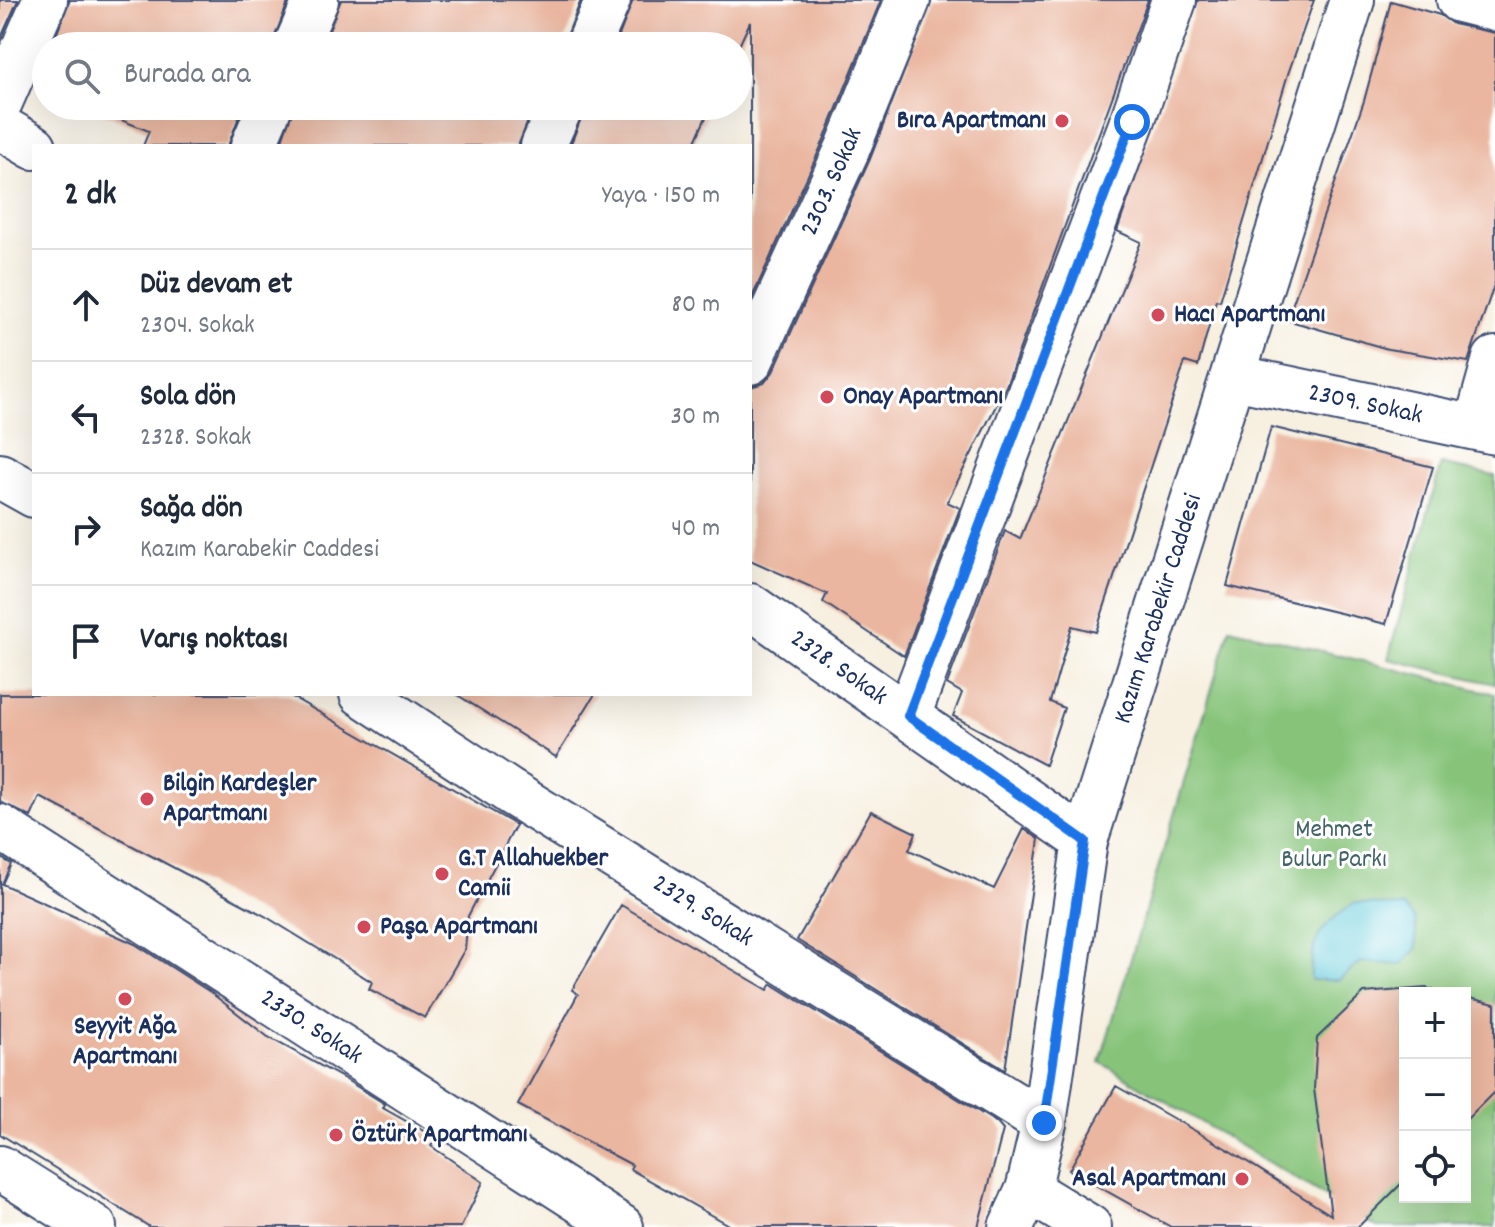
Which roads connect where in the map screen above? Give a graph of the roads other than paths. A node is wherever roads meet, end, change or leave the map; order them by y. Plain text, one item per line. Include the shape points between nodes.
1 (45, 0) edge
2 (316, 0) edge
3 (608, 0) edge
4 (908, 0) edge
5 (1174, 0) edge
6 (1352, 0) edge
7 (1459, 0) edge
8 (1495, 9) edge
9 (302, 32) edge
10 (594, 32) edge
11 (0, 102) edge
12 (264, 120) edge
13 (555, 120) edge
14 (0, 127) edge
15 (254, 144) edge
16 (544, 144) edge
17 (32, 146) edge
18 (752, 358) edge
19 (1495, 359) edge
20 (1234, 377) junction
21 (1485, 429) edge
22 (0, 476) edge
23 (32, 494) edge
24 (752, 607) edge
25 (365, 696) edge
26 (908, 716) junction
27 (0, 827) edge
28 (1085, 841) junction
29 (1044, 1123) junction
30 (0, 1168) edge
31 (1020, 1209) edge
32 (94, 1227) edge
33 (621, 1227) edge
34 (1089, 1227) edge

1 - 11 street
2 - 9 street
3 - 10 street
4 - 18 street, 2303. Sokak via 847,150
5 - 26 street
6 - 20 street, Kazım Karabekir Caddesi
7 - 8 street
12 - 15 street
13 - 16 street
14 - 17 street
19 - 21 street
20 - 21 street, 2309. Sokak
20 - 28 street, Kazım Karabekir Caddesi
22 - 23 street
24 - 26 street, 2328. Sokak
25 - 29 street, 2329. Sokak via 510,792
26 - 28 street, 2328. Sokak
27 - 33 street, 2330. Sokak
28 - 29 street, Kazım Karabekir Caddesi
29 - 31 street, Kazım Karabekir Caddesi
30 - 32 street
31 - 34 street

